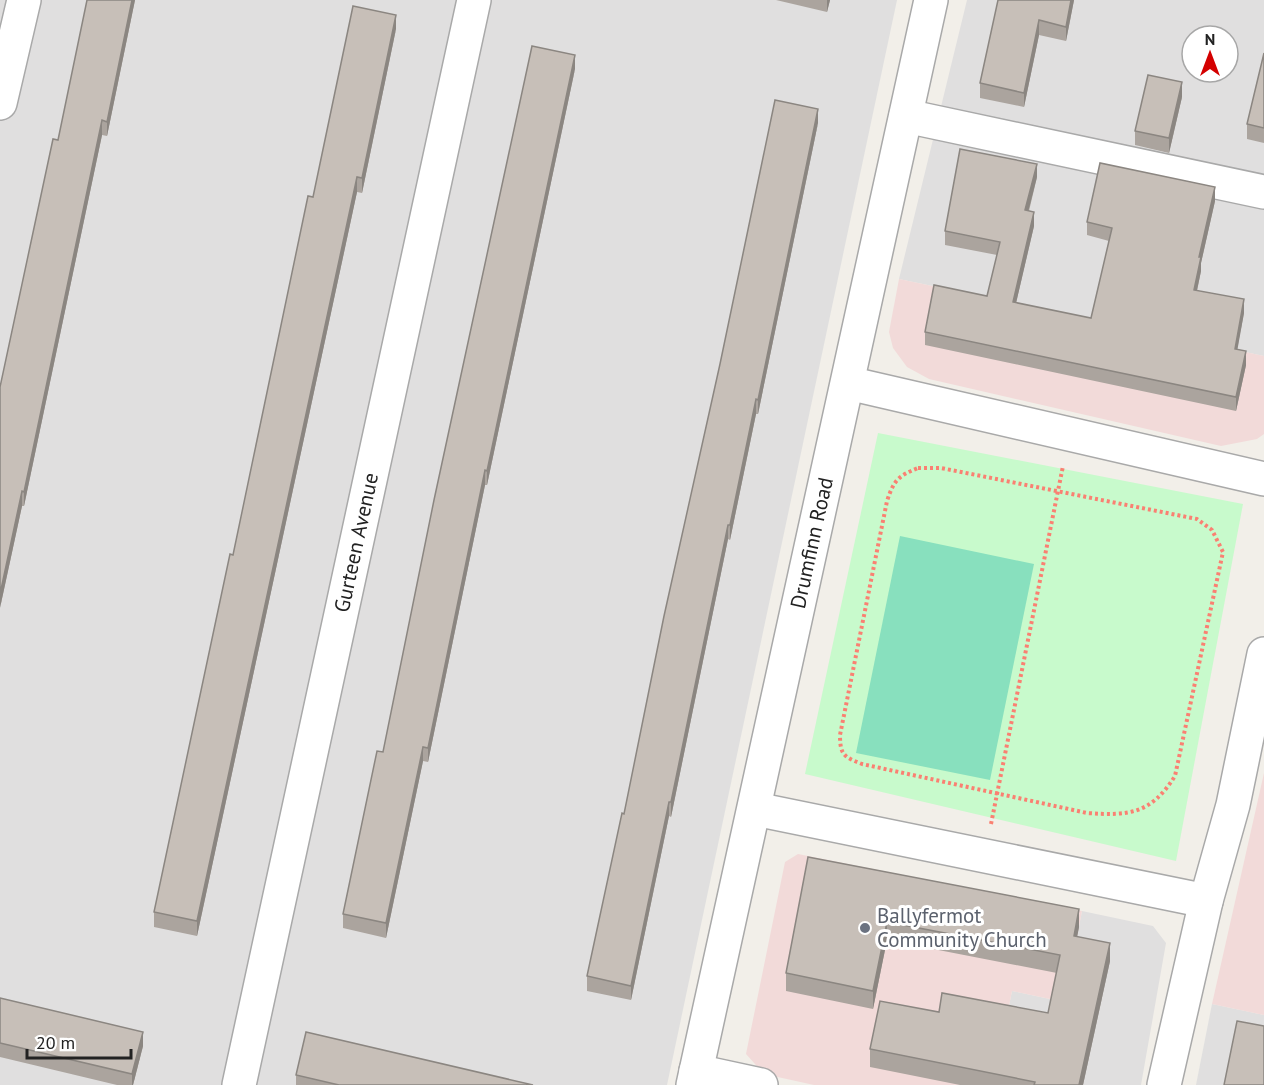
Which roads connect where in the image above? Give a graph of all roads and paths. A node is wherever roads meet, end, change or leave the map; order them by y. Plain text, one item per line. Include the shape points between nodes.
1 (24, 0) edge
2 (474, 0) edge
3 (931, 0) edge
4 (0, 103) edge
5 (906, 116) junction
6 (1264, 192) edge
7 (848, 383) junction
8 (1070, 434) junction
9 (1264, 479) edge
10 (1058, 491) junction
11 (1264, 654) edge
12 (997, 793) junction
13 (755, 809) junction
14 (984, 857) junction
15 (1206, 901) junction
16 (695, 1078) edge
17 (239, 1085) edge
18 (761, 1085) edge
19 (1164, 1085) edge

1 - 4 street
2 - 17 street, Gurteen Avenue
3 - 5 street, Drumfinn Road
5 - 6 street
5 - 7 street, Drumfinn Road
7 - 8 street
7 - 13 street, Drumfinn Road
8 - 9 street
8 - 10 path
10 - 12 path
10 - 12 path via 941,468 918,468 901,475 893,484 884,513 840,749 847,758 862,764
10 - 12 path via 1197,519 1212,530 1223,552 1174,776 1164,794 1142,809 1120,816 1087,813
11 - 15 street via 1233,805
12 - 14 path
13 - 14 street
13 - 16 street, Drumfinn Road
14 - 15 street
15 - 19 street
16 - 18 street

